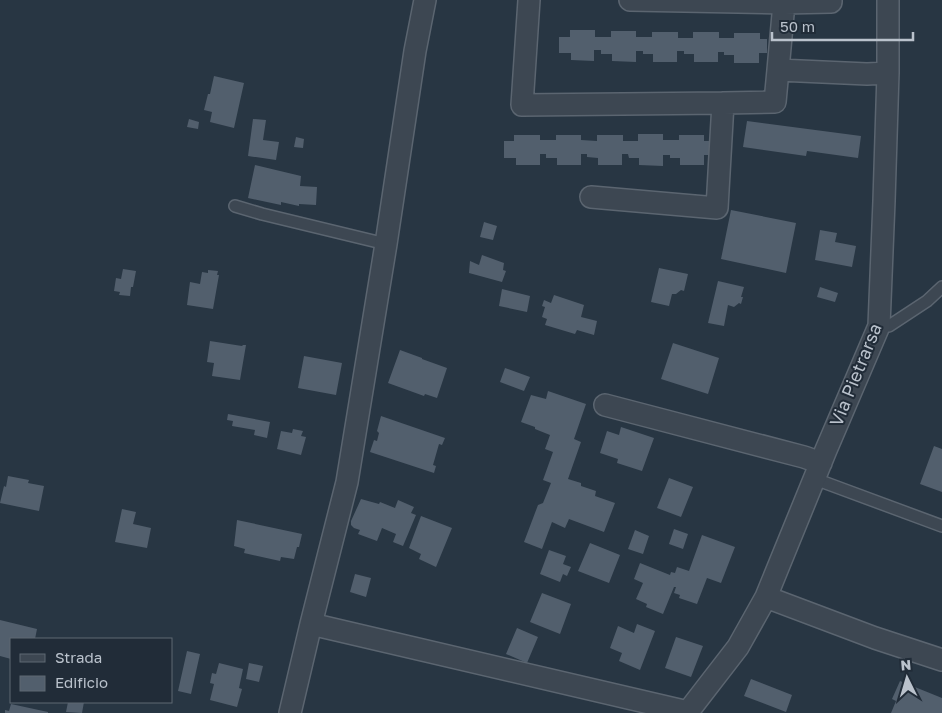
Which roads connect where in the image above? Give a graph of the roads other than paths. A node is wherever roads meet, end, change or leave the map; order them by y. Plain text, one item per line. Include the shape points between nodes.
1 (425, 0) edge
2 (529, 0) edge
3 (630, 0) edge
4 (831, 0) edge
5 (888, 0) edge
6 (784, 3) junction
7 (778, 70) junction
8 (888, 74) junction
9 (723, 103) junction
10 (591, 197) dead end
11 (235, 206) dead end
12 (386, 244) junction
13 (942, 287) edge
14 (879, 326) junction
15 (605, 405) dead end
16 (818, 471) junction
17 (942, 526) edge
18 (766, 596) junction
19 (311, 624) junction
20 (942, 660) edge
21 (688, 712) edge
22 (290, 713) edge

1 - 12 street via 414,51
2 - 9 street via 522,105
3 - 6 street
4 - 6 street
5 - 8 street, Via Pietrarsa
6 - 7 street
7 - 8 street
7 - 9 street via 774,102
8 - 14 street, Via Pietrarsa
9 - 10 street via 717,208
11 - 12 lane
12 - 19 street via 347,482
13 - 14 lane via 890,326
14 - 16 street, Via Pietrarsa
15 - 16 street via 804,457
16 - 17 lane
16 - 18 street, Via Pietrarsa
18 - 20 street
18 - 21 street, Via Pietrarsa via 738,647
19 - 21 street
19 - 22 street

